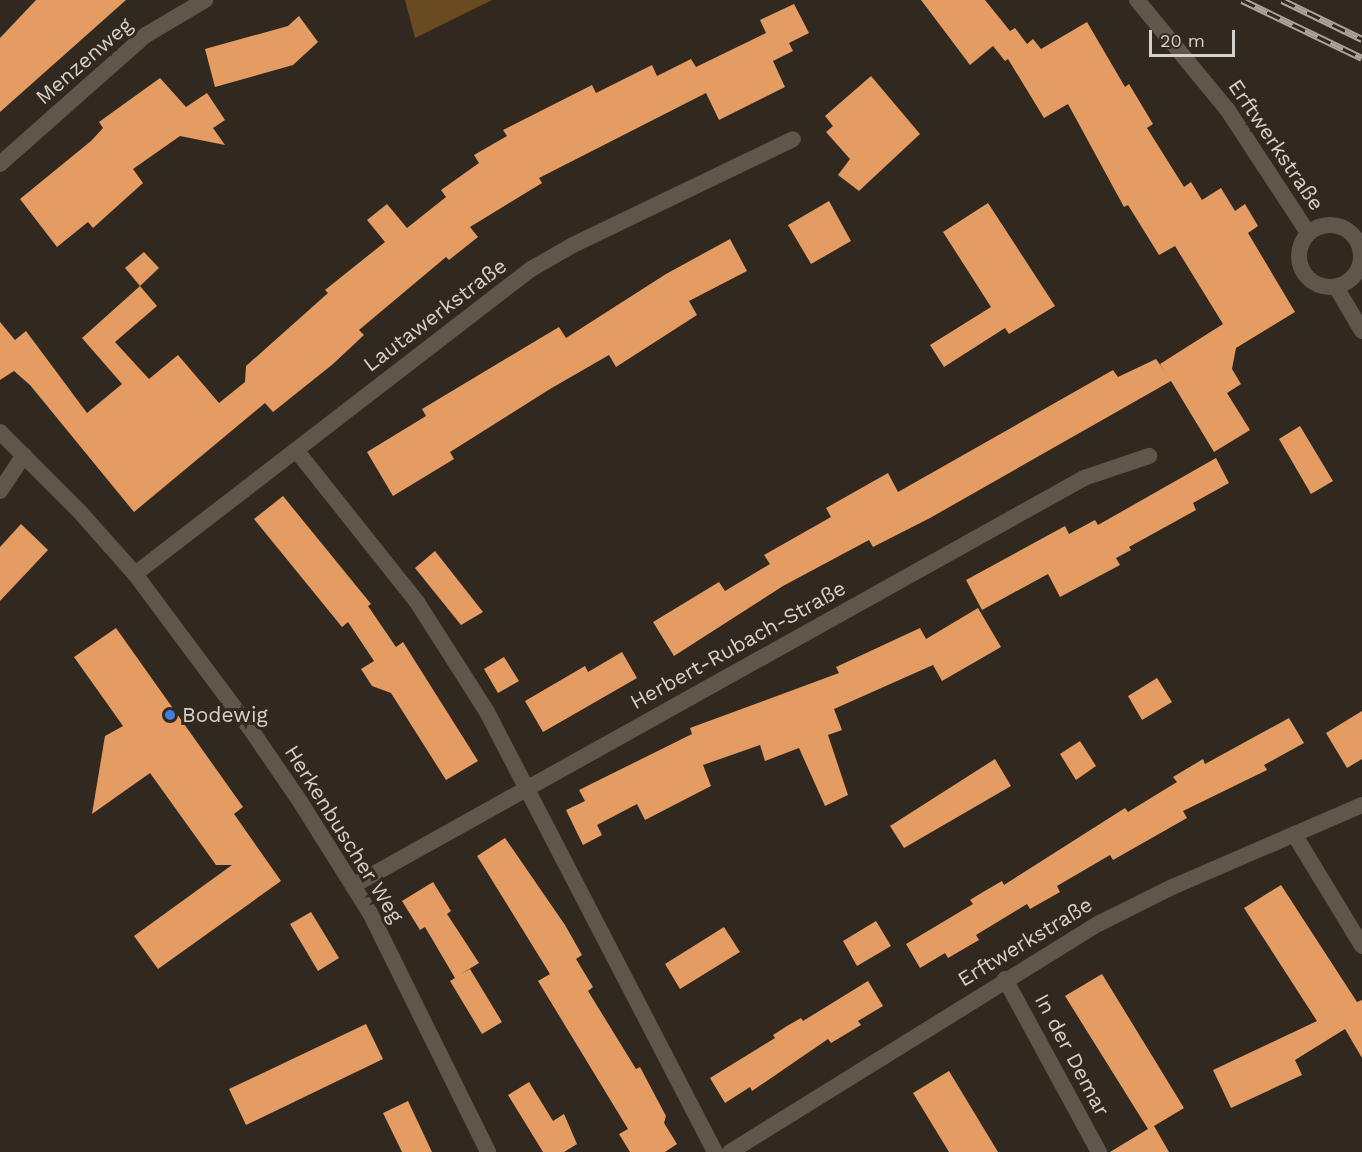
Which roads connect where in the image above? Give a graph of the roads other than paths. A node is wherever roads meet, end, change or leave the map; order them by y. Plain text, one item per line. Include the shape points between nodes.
1 (205, 0) edge
2 (1137, 0) edge
3 (793, 139) dead end
4 (0, 164) edge
5 (1308, 233) junction
6 (1336, 287) junction
7 (1361, 326) edge
8 (0, 432) edge
9 (296, 450) junction
10 (24, 455) junction
11 (1149, 456) dead end
12 (0, 491) edge
13 (135, 574) junction
14 (529, 788) junction
15 (1362, 805) edge
16 (1294, 834) junction
17 (354, 885) junction
18 (1362, 946) edge
19 (1005, 979) junction
20 (488, 1152) edge
21 (715, 1152) edge
22 (730, 1152) edge
23 (1099, 1152) edge

1 - 4 street, Menzenweg via 146,35
2 - 5 street, Erftwerkstraße via 1227,109
3 - 9 street, Lautawerkstraße via 546,260
5 - 6 street, Erftwerkstraße via 1298,251 1302,271 1316,285
5 - 6 street, Erftwerkstraße via 1326,224 1337,225 1347,229 1360,246 1360,267 1354,276
6 - 7 street
8 - 10 street, Herkenbuscher Weg
9 - 13 street, Lautawerkstraße
9 - 14 street via 426,615
10 - 12 street
10 - 13 street, Herkenbuscher Weg
11 - 14 street, Herbert-Rubach-Straße via 1084,478
13 - 17 street, Herkenbuscher Weg via 247,724
14 - 17 street, Herbert-Rubach-Straße
14 - 21 street
15 - 16 street, Erftwerkstraße
16 - 18 street
16 - 19 street, Erftwerkstraße via 1132,907
17 - 20 street, Herkenbuscher Weg
19 - 22 street, Erftwerkstraße
19 - 23 street, In der Demar

